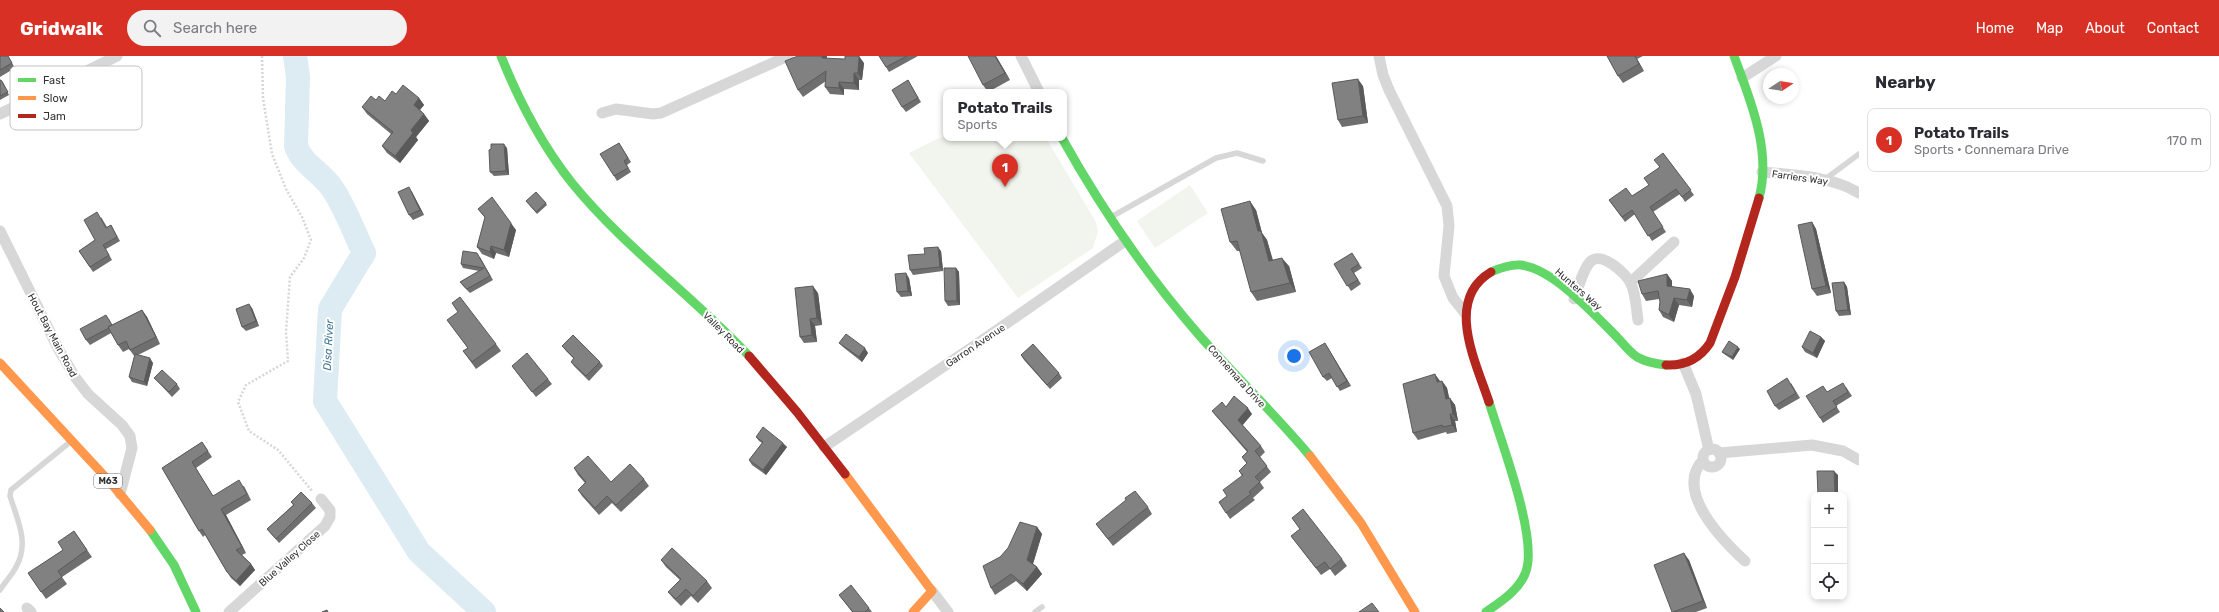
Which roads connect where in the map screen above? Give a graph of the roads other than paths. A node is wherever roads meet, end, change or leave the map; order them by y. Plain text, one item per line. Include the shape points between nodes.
1 (117, 56) edge
2 (501, 56) edge
3 (788, 56) edge
4 (1021, 56) edge
5 (1379, 56) edge
6 (1734, 56) edge
7 (1776, 56) edge
8 (97, 66) edge
9 (1742, 78) junction
10 (1038, 89) edge
11 (10, 109) edge
12 (602, 113) dead end
13 (0, 114) edge
14 (1064, 141) edge
15 (1859, 154) edge
16 (1263, 161) dead end
17 (1762, 172) junction
18 (1824, 180) junction
19 (1859, 194) edge
20 (1110, 218) junction
21 (0, 231) edge
22 (1125, 241) junction
23 (1674, 242) dead end
24 (1630, 282) junction
25 (1574, 299) junction
26 (1465, 313) junction
27 (1638, 320) dead end
28 (0, 363) edge
29 (1683, 363) junction
30 (71, 442) junction
31 (824, 447) junction
32 (1710, 455) junction
33 (1859, 460) edge
34 (120, 494) junction
35 (320, 499) road end
36 (1746, 560) dead end
37 (0, 590) edge
38 (932, 591) junction
39 (1042, 607) dead end
40 (196, 612) edge
41 (229, 612) edge
42 (913, 612) edge
43 (948, 612) edge
44 (1035, 612) edge
45 (1415, 612) edge
46 (1486, 612) edge

1 - 8 street
2 - 31 street, Valley Road via 529,120 572,182 634,248 748,355
3 - 12 street via 661,113 616,109
4 - 10 street
5 - 26 street via 1389,90 1447,206 1449,226 1444,276 1453,298
6 - 9 street, Hunters Way
7 - 9 street
9 - 17 street, Hunters Way via 1756,120
11 - 13 street
14 - 20 street, Connemara Drive
15 - 18 lane
16 - 20 lane via 1237,153 1216,158
17 - 18 street, Farriers Way
17 - 29 street, Hunters Way via 1760,196 1750,231 1710,343 1698,356
18 - 19 street, Farriers Way via 1848,186
20 - 22 street, Connemara Drive
21 - 34 street, Hout Bay Main Road via 75,378 130,436 132,448
22 - 31 street, Garron Avenue
22 - 45 street, Connemara Drive via 1183,316 1324,473 1353,512
23 - 24 street
24 - 25 street via 1611,263 1596,258 1590,261 1584,271
24 - 27 street via 1634,291
25 - 26 street, Hunters Way via 1532,267 1515,264 1495,270 1480,280 1468,299
25 - 29 street, Hunters Way via 1636,356 1659,365
26 - 46 street, Hunters Way via 1468,334 1525,520 1530,551 1528,568 1519,586 1511,595
28 - 30 street, M63
29 - 32 street via 1696,394
30 - 34 street, M63
30 - 37 lane via 11,490 10,496 21,529 22,549 16,567
31 - 38 street, Valley Road
32 - 33 street via 1812,445 1843,451
32 - 36 street via 1695,472 1696,498 1719,534
34 - 40 street, M63 via 172,559 188,588
35 - 41 street, Blue Valley Close via 330,510 330,517 325,526
38 - 42 street
38 - 43 street, Valley Road
39 - 44 lane

